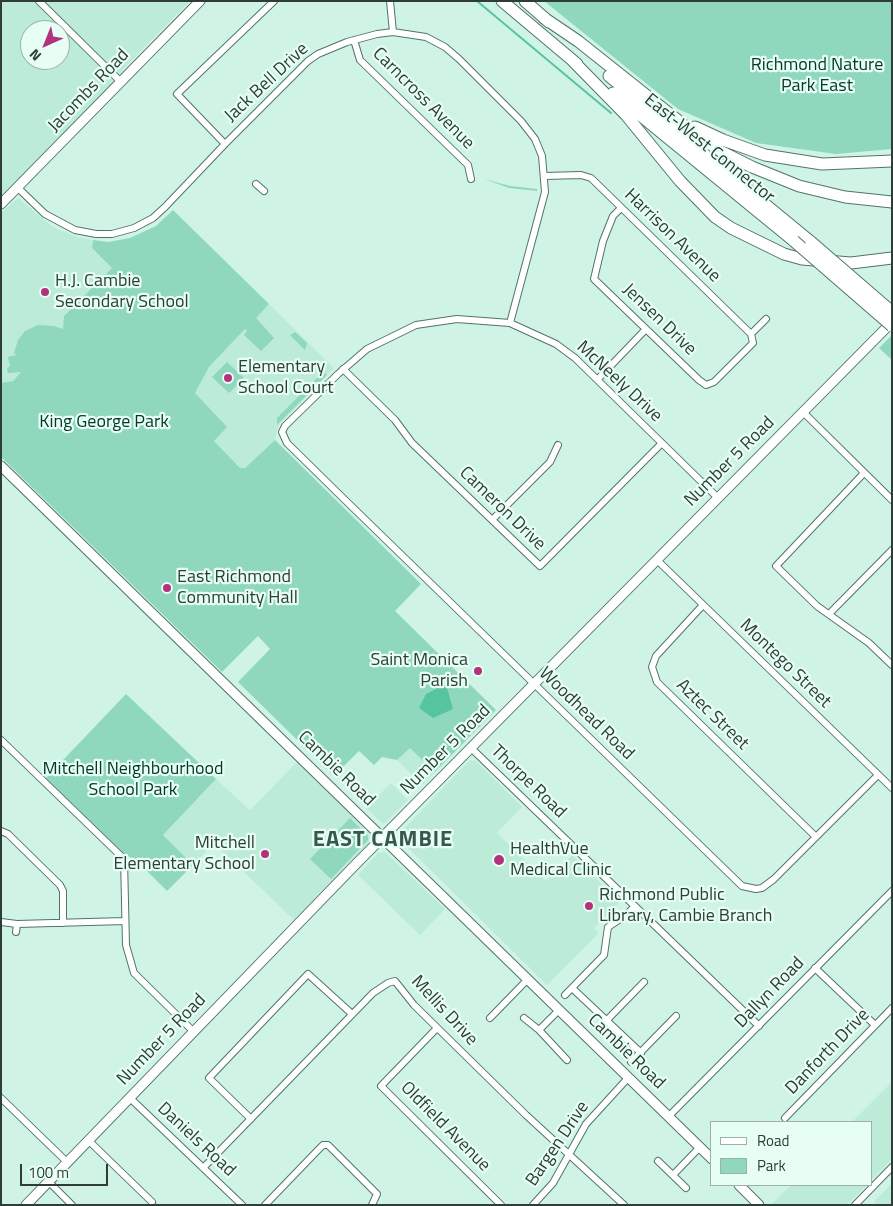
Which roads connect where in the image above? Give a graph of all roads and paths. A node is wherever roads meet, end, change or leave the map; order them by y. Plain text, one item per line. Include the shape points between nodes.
1 (40, 1) edge
2 (200, 1) edge
3 (274, 1) edge
4 (390, 1) edge
5 (502, 1) edge
6 (525, 1) edge
7 (544, 18) junction
8 (393, 32) junction
9 (354, 40) junction
10 (572, 60) junction
11 (121, 82) junction
12 (660, 107) junction
13 (225, 144) junction
14 (892, 160) edge
15 (545, 176) junction
16 (471, 179) dead end
17 (256, 184) dead end
18 (18, 188) junction
19 (264, 191) dead end
20 (892, 202) edge
21 (1, 204) edge
22 (621, 208) junction
23 (892, 258) edge
24 (892, 312) edge
25 (766, 319) dead end
26 (892, 322) edge
27 (510, 323) junction
28 (892, 326) edge
29 (646, 329) junction
30 (751, 334) junction
31 (343, 369) junction
32 (598, 379) junction
33 (802, 412) junction
34 (282, 432) joint
35 (662, 443) junction
36 (558, 445) dead end
37 (1, 466) edge
38 (864, 473) junction
39 (718, 498) junction
40 (892, 500) edge
41 (492, 520) junction
42 (892, 550) edge
43 (657, 560) junction
44 (703, 605) junction
45 (829, 614) junction
46 (892, 665) edge
47 (534, 684) junction
48 (1, 740) edge
49 (472, 748) junction
50 (878, 775) junction
51 (892, 788) edge
52 (1, 831) edge
53 (383, 837) junction
54 (816, 837) junction
55 (892, 890) edge
56 (634, 907) junction
57 (125, 921) junction
58 (1, 922) edge
59 (63, 923) junction
60 (17, 924) junction
61 (16, 932) dead end
62 (815, 968) junction
63 (528, 979) junction
64 (644, 982) dead end
65 (572, 988) junction
66 (565, 995) dead end
67 (892, 1008) edge
68 (559, 1010) junction
69 (352, 1014) junction
70 (676, 1016) dead end
71 (490, 1018) dead end
72 (524, 1018) dead end
73 (606, 1021) junction
74 (874, 1025) junction
75 (759, 1026) junction
76 (437, 1028) junction
77 (539, 1030) junction
78 (193, 1031) junction
79 (641, 1053) junction
80 (567, 1060) dead end
81 (631, 1062) dead end
82 (628, 1078) junction
83 (1, 1098) edge
84 (130, 1098) junction
85 (669, 1116) junction
86 (251, 1118) junction
87 (785, 1118) dead end
88 (88, 1140) junction
89 (700, 1147) junction
90 (569, 1155) junction
91 (710, 1156) edge
92 (658, 1161) dead end
93 (67, 1162) junction
94 (892, 1167) edge
95 (203, 1168) junction
96 (673, 1175) junction
97 (48, 1182) junction
98 (740, 1186) edge
99 (686, 1188) dead end
100 (152, 1202) dead end
101 (26, 1205) edge
102 (72, 1205) edge
103 (242, 1205) edge
104 (265, 1205) edge
105 (372, 1205) edge
106 (501, 1205) edge
107 (532, 1205) edge
108 (624, 1205) edge
109 (759, 1205) edge
110 (855, 1205) edge

1 - 11 street
2 - 11 main road, Jacombs Road
3 - 13 street via 177,94
4 - 8 street
5 - 10 highway, East-West Connector
6 - 7 highway, East-West Connector
7 - 12 highway
7 - 24 highway, East-West Connector, bridge via 577,50
8 - 9 street, Jack Bell Drive
8 - 15 street, Jack Bell Drive via 426,37 459,59 535,139
9 - 13 street, Jack Bell Drive via 332,47 308,61
9 - 16 street, Carncross Avenue via 360,60 468,165
10 - 23 highway via 626,115 685,187 731,228 775,251 802,259 851,263
10 - 28 highway, East-West Connector, bridge via 794,241
11 - 18 main road, Jacombs Road
12 - 14 highway via 723,140 765,155 822,164
12 - 20 highway via 722,152 776,177 838,195
13 - 18 street, Jack Bell Drive via 157,215 125,231 96,234 68,228 45,214
15 - 22 street, Harrison Avenue via 582,175 591,178
15 - 27 street, Jack Bell Drive via 545,192
17 - 19 street
18 - 21 main road, Jacombs Road
22 - 29 street, Jensen Drive via 613,216 603,240 594,279
22 - 30 street, Harrison Avenue
25 - 30 street
26 - 33 main road, Number 5 Road
27 - 31 street, McNeely Drive via 457,319 416,325 366,349
27 - 32 street, McNeely Drive via 556,344
29 - 30 street, Jensen Drive via 706,385 714,382 753,343
29 - 32 street
31 - 34 street, McNeely Drive
31 - 41 street, Cameron Drive via 395,420 412,443
32 - 35 street, McNeely Drive
33 - 38 street
33 - 39 main road, Number 5 Road
34 - 47 street, Woodhead Road via 286,442 306,462
35 - 39 street, McNeely Drive
35 - 41 street, Cameron Drive via 540,566
36 - 41 street via 550,462
37 - 53 main road, Cambie Road
38 - 40 street
38 - 45 street via 776,566
39 - 43 main road, Number 5 Road
42 - 45 street
43 - 44 street, Montego Street
43 - 47 main road, Number 5 Road
44 - 50 street, Montego Street
44 - 54 street, Aztec Street via 656,656 652,667 657,682
45 - 46 street via 869,643
47 - 49 main road, Number 5 Road
47 - 54 street, Woodhead Road via 742,886 762,888
48 - 57 street via 124,859
49 - 53 main road, Number 5 Road
49 - 56 street, Thorpe Road
50 - 51 street, Montego Street
50 - 54 street, Woodhead Road
52 - 59 street via 8,834 60,885 63,891
53 - 63 main road, Cambie Road
53 - 78 main road, Number 5 Road
55 - 62 street, Dallyn Road
56 - 65 street via 608,927 604,955
56 - 75 street, Thorpe Road
57 - 59 street
57 - 78 street via 126,945 134,973
58 - 60 street
59 - 60 street
60 - 61 street
62 - 74 street
62 - 75 street, Dallyn Road
63 - 68 main road, Cambie Road
63 - 71 street
64 - 73 street
65 - 66 street
65 - 73 street
67 - 74 street, Danforth Drive
68 - 77 street
68 - 82 main road, Cambie Road
69 - 76 street, Mellis Drive via 373,993 395,982
69 - 86 street, Mellis Drive
69 - 86 street via 308,974 209,1078
70 - 79 street
72 - 77 street
73 - 79 street
74 - 87 street, Danforth Drive
75 - 85 street, Dallyn Road
76 - 90 street, Mellis Drive
76 - 106 street, Oldfield Avenue via 381,1086
77 - 80 street
78 - 84 main road, Number 5 Road
79 - 81 street
82 - 85 main road, Cambie Road
82 - 90 street, Bargen Drive via 592,1115
83 - 93 street
84 - 88 main road, Number 5 Road
84 - 95 street, Daniels Road
85 - 89 main road, Cambie Road
86 - 95 street, Mellis Drive
88 - 93 main road, Number 5 Road
88 - 100 street
89 - 91 main road, Cambie Road
89 - 96 street
90 - 107 street, Bargen Drive via 553,1184
90 - 108 street, Mellis Drive
92 - 96 street
93 - 97 main road, Number 5 Road
94 - 110 street
95 - 103 street, Daniels Road
96 - 99 street
97 - 101 main road, Number 5 Road
97 - 102 street
98 - 109 main road
104 - 105 street via 323,1145 328,1145 377,1194

